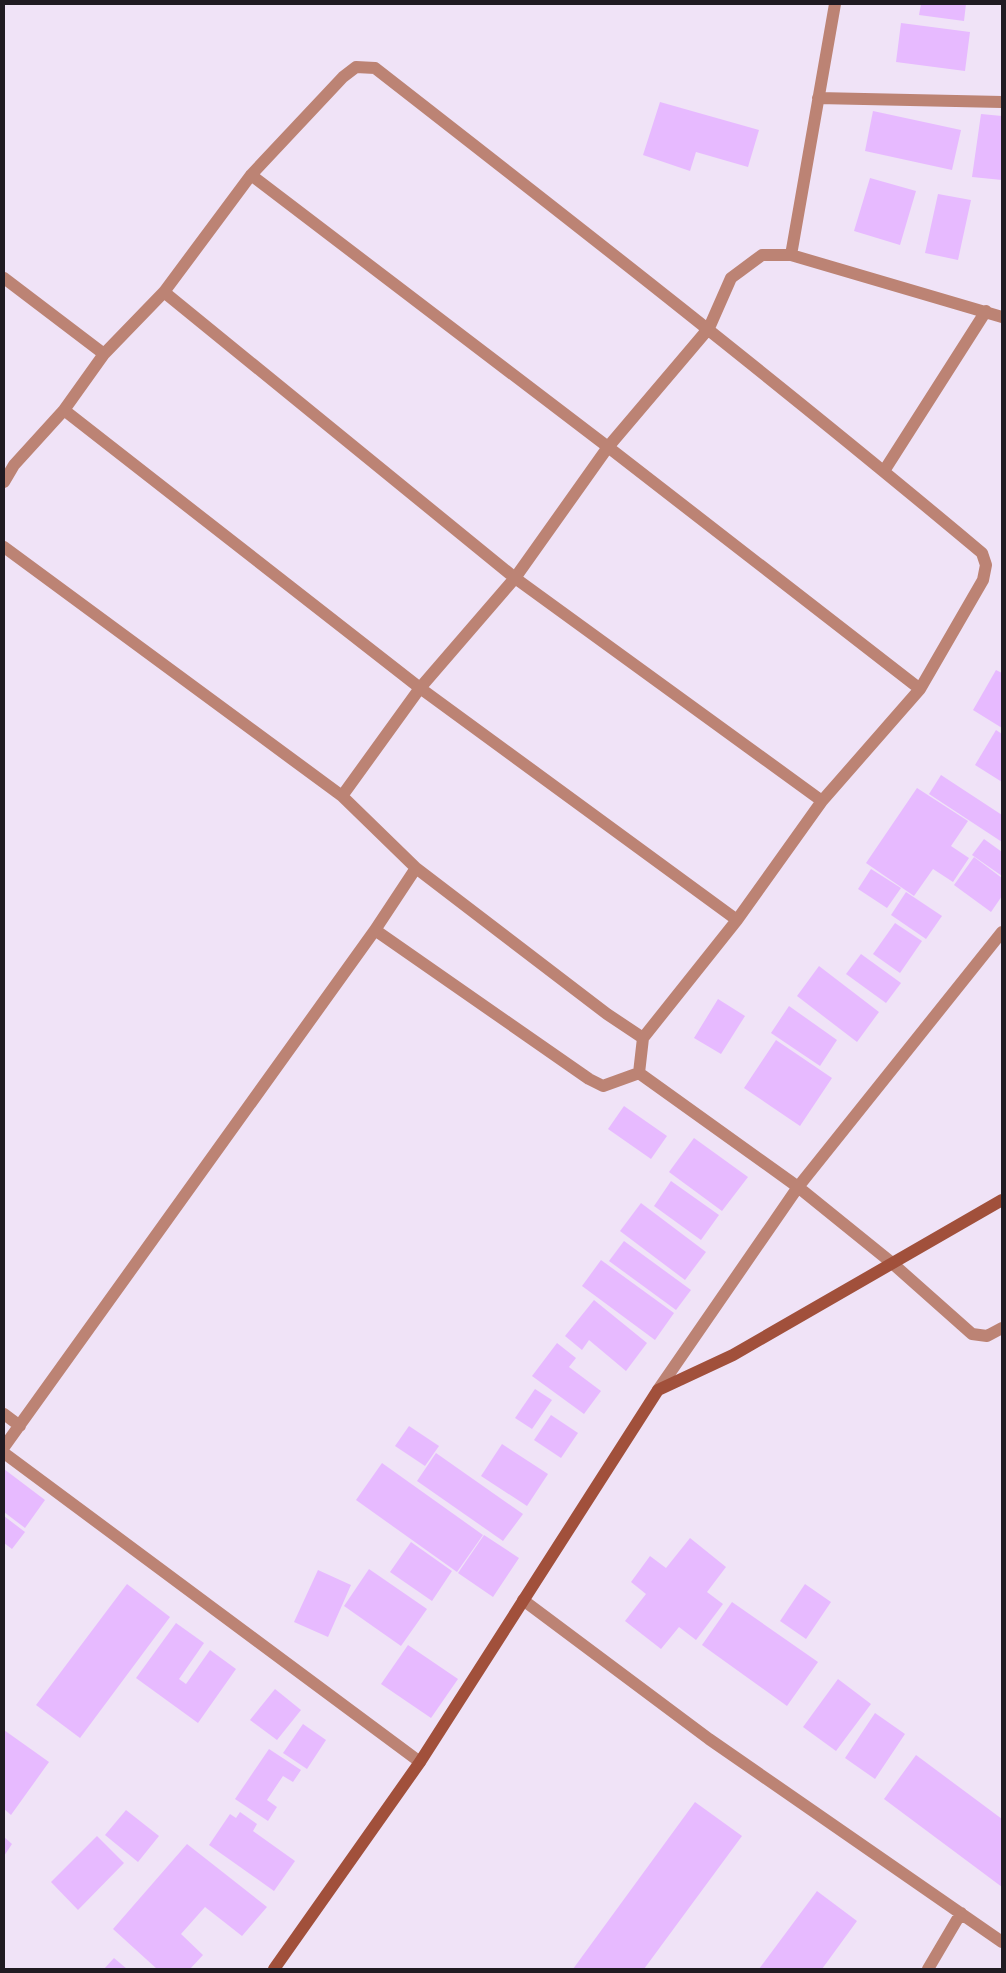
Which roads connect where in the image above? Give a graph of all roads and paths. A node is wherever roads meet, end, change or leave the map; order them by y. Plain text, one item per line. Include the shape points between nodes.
1 (835, 4) edge
2 (818, 98) junction
3 (1002, 102) edge
4 (251, 175) junction
5 (791, 255) junction
6 (4, 278) edge
7 (164, 292) junction
8 (986, 311) junction
9 (1002, 316) edge
10 (709, 328) junction
11 (104, 354) junction
12 (64, 410) junction
13 (608, 447) junction
14 (4, 457) edge
15 (14, 465) junction
16 (884, 470) junction
17 (4, 482) edge
18 (4, 548) edge
19 (515, 578) junction
20 (420, 688) junction
21 (920, 689) junction
22 (342, 796) junction
23 (822, 801) junction
24 (416, 868) junction
25 (737, 920) junction
26 (375, 930) junction
27 (1002, 932) edge
28 (642, 1038) junction
29 (640, 1073) junction
30 (798, 1187) junction
31 (1002, 1200) edge
32 (892, 1263) junction
33 (1002, 1328) edge
34 (658, 1390) junction
35 (4, 1414) edge
36 (20, 1426) junction
37 (4, 1447) edge
38 (4, 1453) edge
39 (524, 1600) junction
40 (420, 1762) junction
41 (961, 1913) junction
42 (1002, 1942) edge
43 (274, 1969) edge
44 (928, 1969) edge

1 - 2 street
2 - 3 street
2 - 5 street
4 - 7 street
4 - 10 street via 342,77 356,66 375,68
4 - 13 street
5 - 8 street
5 - 10 street via 762,256 731,278
6 - 11 street
7 - 11 street
7 - 19 street
8 - 9 street
8 - 16 street
10 - 13 street
10 - 16 street
11 - 12 street
12 - 15 street
12 - 20 street
13 - 19 street
13 - 21 street
14 - 15 street
15 - 17 street
16 - 21 street via 982,553 986,565 982,580
18 - 22 street
19 - 20 street
19 - 23 street
20 - 22 street
20 - 25 street
21 - 23 street
22 - 24 street
23 - 25 street
24 - 26 street
24 - 28 street
25 - 28 street
26 - 29 street via 589,1079 602,1086
26 - 36 street
27 - 30 street
28 - 29 street
29 - 30 street
30 - 32 street
30 - 34 street
31 - 32 street
32 - 33 street via 972,1334 987,1336
32 - 34 street via 733,1355
34 - 39 street
35 - 36 street
36 - 37 street
38 - 40 street
39 - 40 street
39 - 41 street via 709,1739
40 - 43 street
41 - 42 street
41 - 44 street

